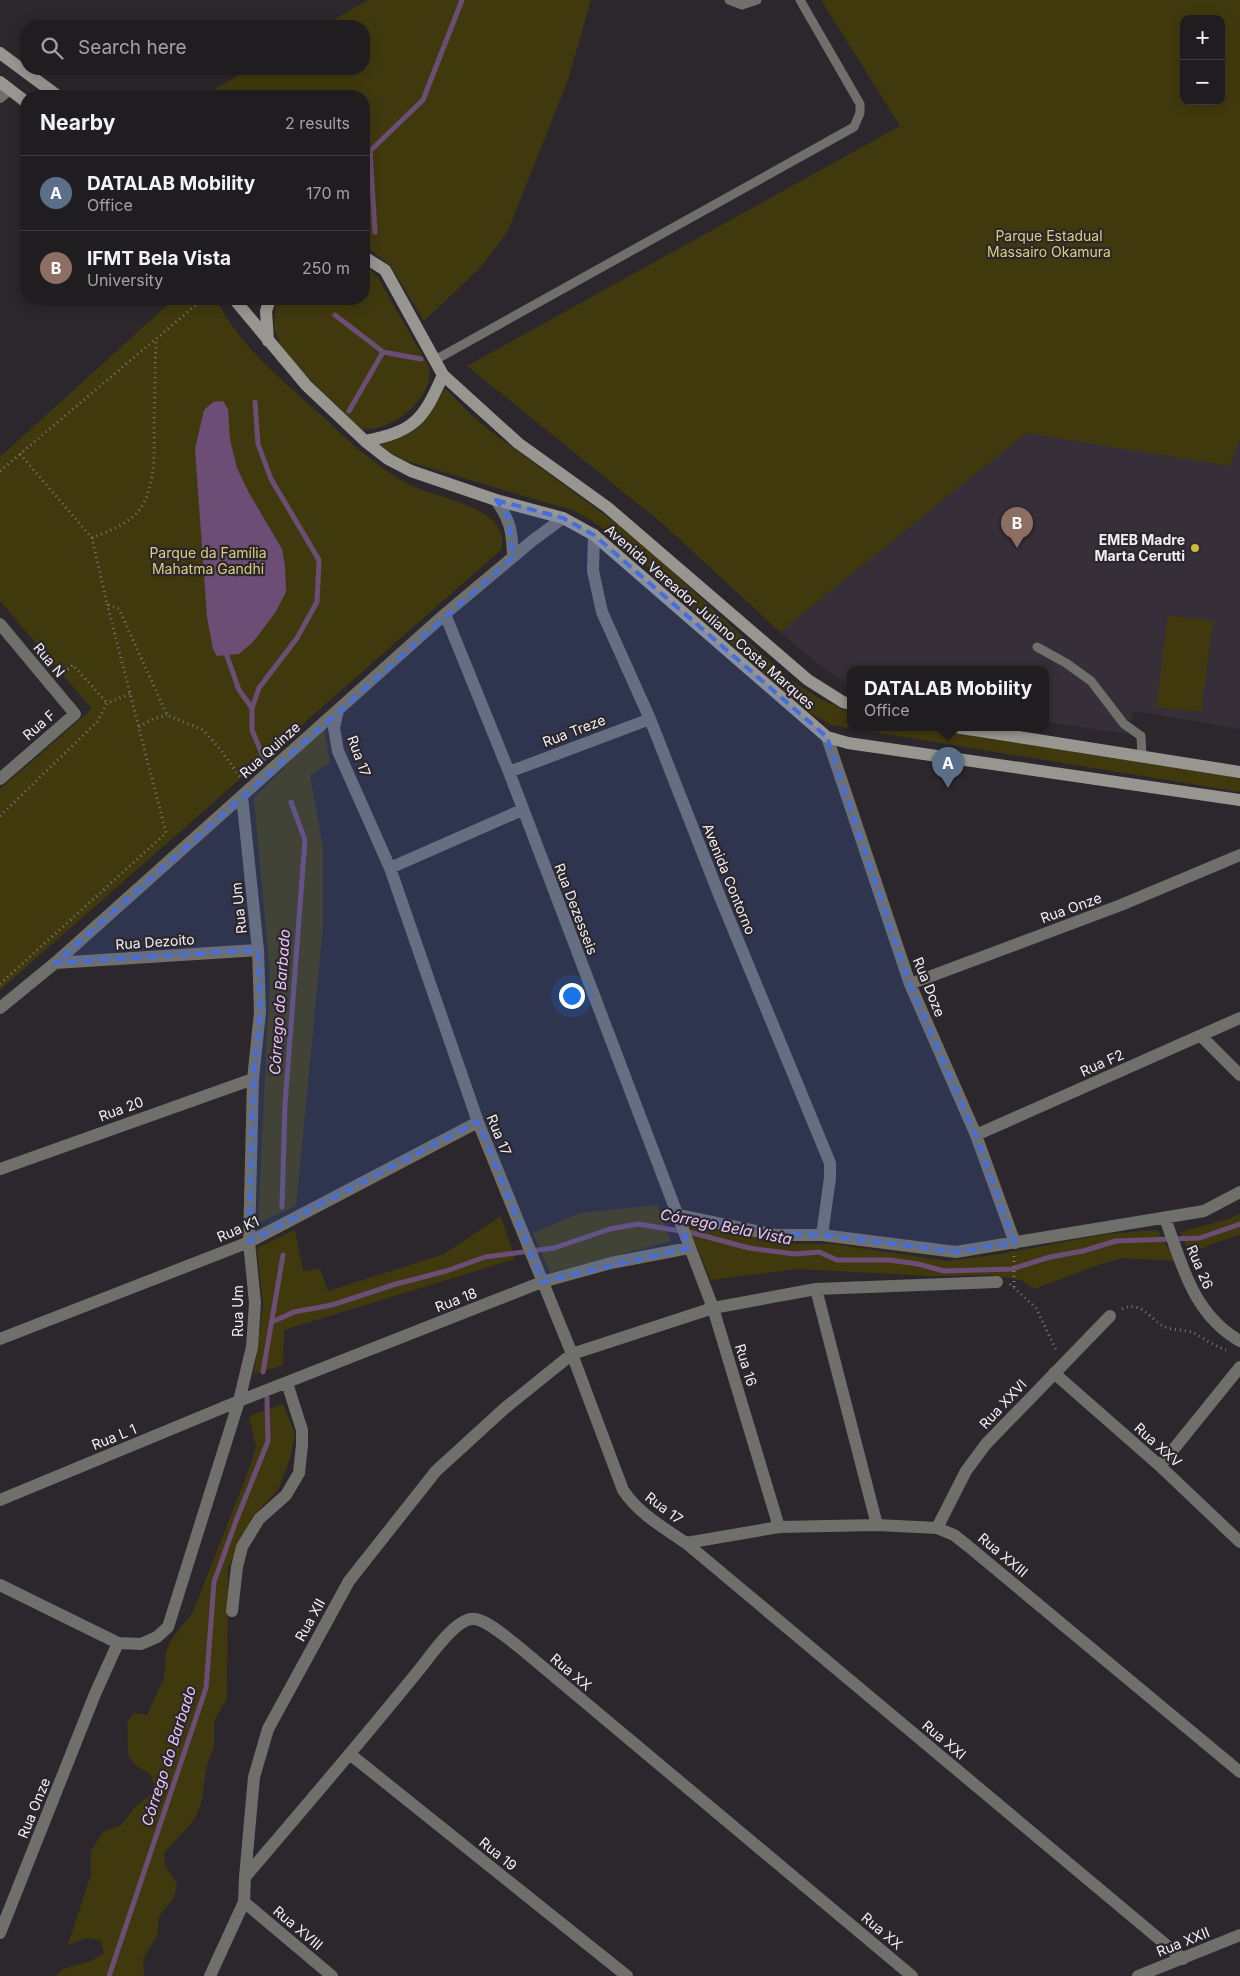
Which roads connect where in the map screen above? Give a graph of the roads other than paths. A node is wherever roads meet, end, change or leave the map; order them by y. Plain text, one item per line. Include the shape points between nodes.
1 (729, 0) edge
2 (757, 0) edge
3 (800, 0) edge
4 (0, 53) edge
5 (20, 68) edge
6 (30, 75) edge
7 (3, 89) edge
8 (50, 90) edge
9 (20, 99) edge
10 (370, 261) edge
11 (239, 305) edge
12 (268, 305) edge
13 (268, 341) junction
14 (435, 360) junction
15 (443, 375) junction
16 (365, 441) junction
17 (496, 500) junction
18 (564, 518) junction
19 (594, 535) junction
20 (513, 558) junction
21 (445, 614) junction
22 (0, 624) edge
23 (1037, 647) dead end
24 (847, 703) edge
25 (338, 710) junction
26 (75, 714) joint
27 (650, 719) junction
28 (981, 731) edge
29 (827, 737) junction
30 (1142, 756) junction
31 (509, 772) junction
32 (1240, 772) edge
33 (0, 779) edge
34 (242, 796) junction
35 (1240, 800) edge
36 (522, 810) junction
37 (1240, 855) edge
38 (390, 868) junction
39 (258, 950) junction
40 (55, 963) junction
41 (910, 984) junction
42 (0, 1008) edge
43 (1240, 1018) edge
44 (1202, 1036) junction
45 (1240, 1075) edge
46 (253, 1079) junction
47 (478, 1122) junction
48 (976, 1135) junction
49 (0, 1169) edge
50 (1240, 1192) edge
51 (679, 1217) junction
52 (1167, 1223) junction
53 (822, 1235) junction
54 (249, 1242) junction
55 (1015, 1243) junction
56 (688, 1245) junction
57 (542, 1282) junction
58 (997, 1282) road end
59 (816, 1288) junction
60 (713, 1308) junction
61 (1110, 1316) road end
62 (0, 1339) edge
63 (1236, 1346) edge
64 (572, 1354) junction
65 (1240, 1367) edge
66 (1058, 1369) junction
67 (287, 1383) junction
68 (239, 1402) junction
69 (1160, 1466) junction
70 (0, 1500) edge
71 (877, 1525) junction
72 (779, 1527) junction
73 (937, 1528) junction
74 (1240, 1542) edge
75 (686, 1543) junction
76 (0, 1585) edge
77 (232, 1611) dead end
78 (118, 1643) junction
79 (351, 1755) junction
80 (1240, 1772) edge
81 (245, 1877) junction
82 (244, 1902) junction
83 (0, 1932) edge
84 (1240, 1935) edge
85 (1183, 1959) junction
86 (324, 1974) edge
87 (210, 1976) edge
88 (627, 1976) edge
89 (912, 1976) edge
90 (1138, 1976) edge

1 - 2 lane via 742,5
3 - 14 lane via 860,104 854,127
4 - 5 main road
6 - 8 main road
7 - 9 main road
10 - 14 main road, Avenida Vereador Juliano Costa Marques via 385,270
11 - 13 main road, Avenida Vereador Juliano Costa Marques
12 - 13 main road
13 - 16 main road, Avenida Vereador Juliano Costa Marques via 306,385
14 - 15 main road, Avenida Vereador Juliano Costa Marques
15 - 16 main road via 430,405 414,424 392,435
15 - 24 main road, Avenida Vereador Juliano Costa Marques via 518,443 608,507 808,680
16 - 17 main road, Avenida Vereador Juliano Costa Marques via 411,471
17 - 18 main road, Avenida Vereador Juliano Costa Marques
17 - 20 street via 508,516
18 - 19 main road, Avenida Vereador Juliano Costa Marques
18 - 20 street, Rua Quinze
19 - 27 street, Avenida Contorno via 593,571 602,612
19 - 29 main road, Avenida Vereador Juliano Costa Marques
20 - 21 street, Rua Quinze
21 - 25 street, Rua Quinze
21 - 31 street, Rua Dezesseis
22 - 26 street, Rua N
23 - 30 lane via 1091,681 1124,724 1141,736
25 - 34 street, Rua Quinze
25 - 38 street, Rua 17 via 334,728 338,751
26 - 33 street, Rua F
27 - 31 street, Rua Treze
27 - 53 street, Avenida Contorno via 830,1163
28 - 30 main road
29 - 35 main road, Avenida Vereador Juliano Costa Marques via 848,743
29 - 41 street, Rua Doze
30 - 32 main road
31 - 36 street, Rua Dezesseis
34 - 39 street, Rua Um
34 - 40 street, Rua Quinze
36 - 38 street
36 - 51 street, Rua Dezesseis
37 - 41 street, Rua Onze via 1121,905
38 - 47 street, Rua 17
39 - 40 street, Rua Dezoito
39 - 46 street, Rua Um via 260,1012
40 - 42 street, Rua Quinze
41 - 48 street, Rua Doze
43 - 44 street, Rua F2
44 - 45 street
44 - 48 street, Rua F2
46 - 49 street, Rua 20
46 - 54 street, Rua Um
47 - 54 street, Rua K1
47 - 57 street, Rua 17
48 - 55 street, Rua Doze
50 - 52 street via 1204,1211
51 - 53 street via 776,1235
51 - 56 street, Rua 16
52 - 55 street
52 - 63 street, Rua 26 via 1190,1287 1209,1317
53 - 55 street via 956,1252
54 - 62 street, Rua K1
54 - 68 street, Rua Um via 255,1303 252,1347
56 - 57 street, Rua 18
56 - 60 street, Rua 16
57 - 64 street, Rua 17
57 - 67 street, Rua 18
58 - 59 street
59 - 60 street
59 - 71 street
60 - 64 street
60 - 72 street, Rua 16
61 - 66 street, Rua XXVI
64 - 75 street, Rua 17 via 623,1490 643,1514
64 - 81 street, Rua XII via 505,1408 436,1471 349,1581 268,1729 254,1777
65 - 69 street
66 - 69 street, Rua XXV
66 - 73 street, Rua XXVI via 981,1451 966,1471
67 - 68 street, Rua 18
67 - 77 street via 302,1430 299,1473 286,1495 259,1519 242,1547
68 - 70 street, Rua L 1
68 - 78 street, Rua Um via 168,1627 157,1637 141,1644
69 - 74 street, Rua XXV
71 - 72 street, Rua XXIII
71 - 73 street, Rua XXIII
72 - 75 street, Rua XXIII
73 - 80 street, Rua XXIII via 968,1546
75 - 85 street, Rua XXI
76 - 78 street, Rua Um
78 - 83 street, Rua Onze
79 - 81 street, Rua XX
79 - 88 street, Rua 19
79 - 89 street, Rua XX via 448,1635 460,1623 481,1620 519,1648
81 - 82 street, Rua XII
82 - 86 street, Rua XVIII
82 - 87 street, Rua XII
84 - 85 street, Rua XXII
85 - 90 street, Rua XXII

